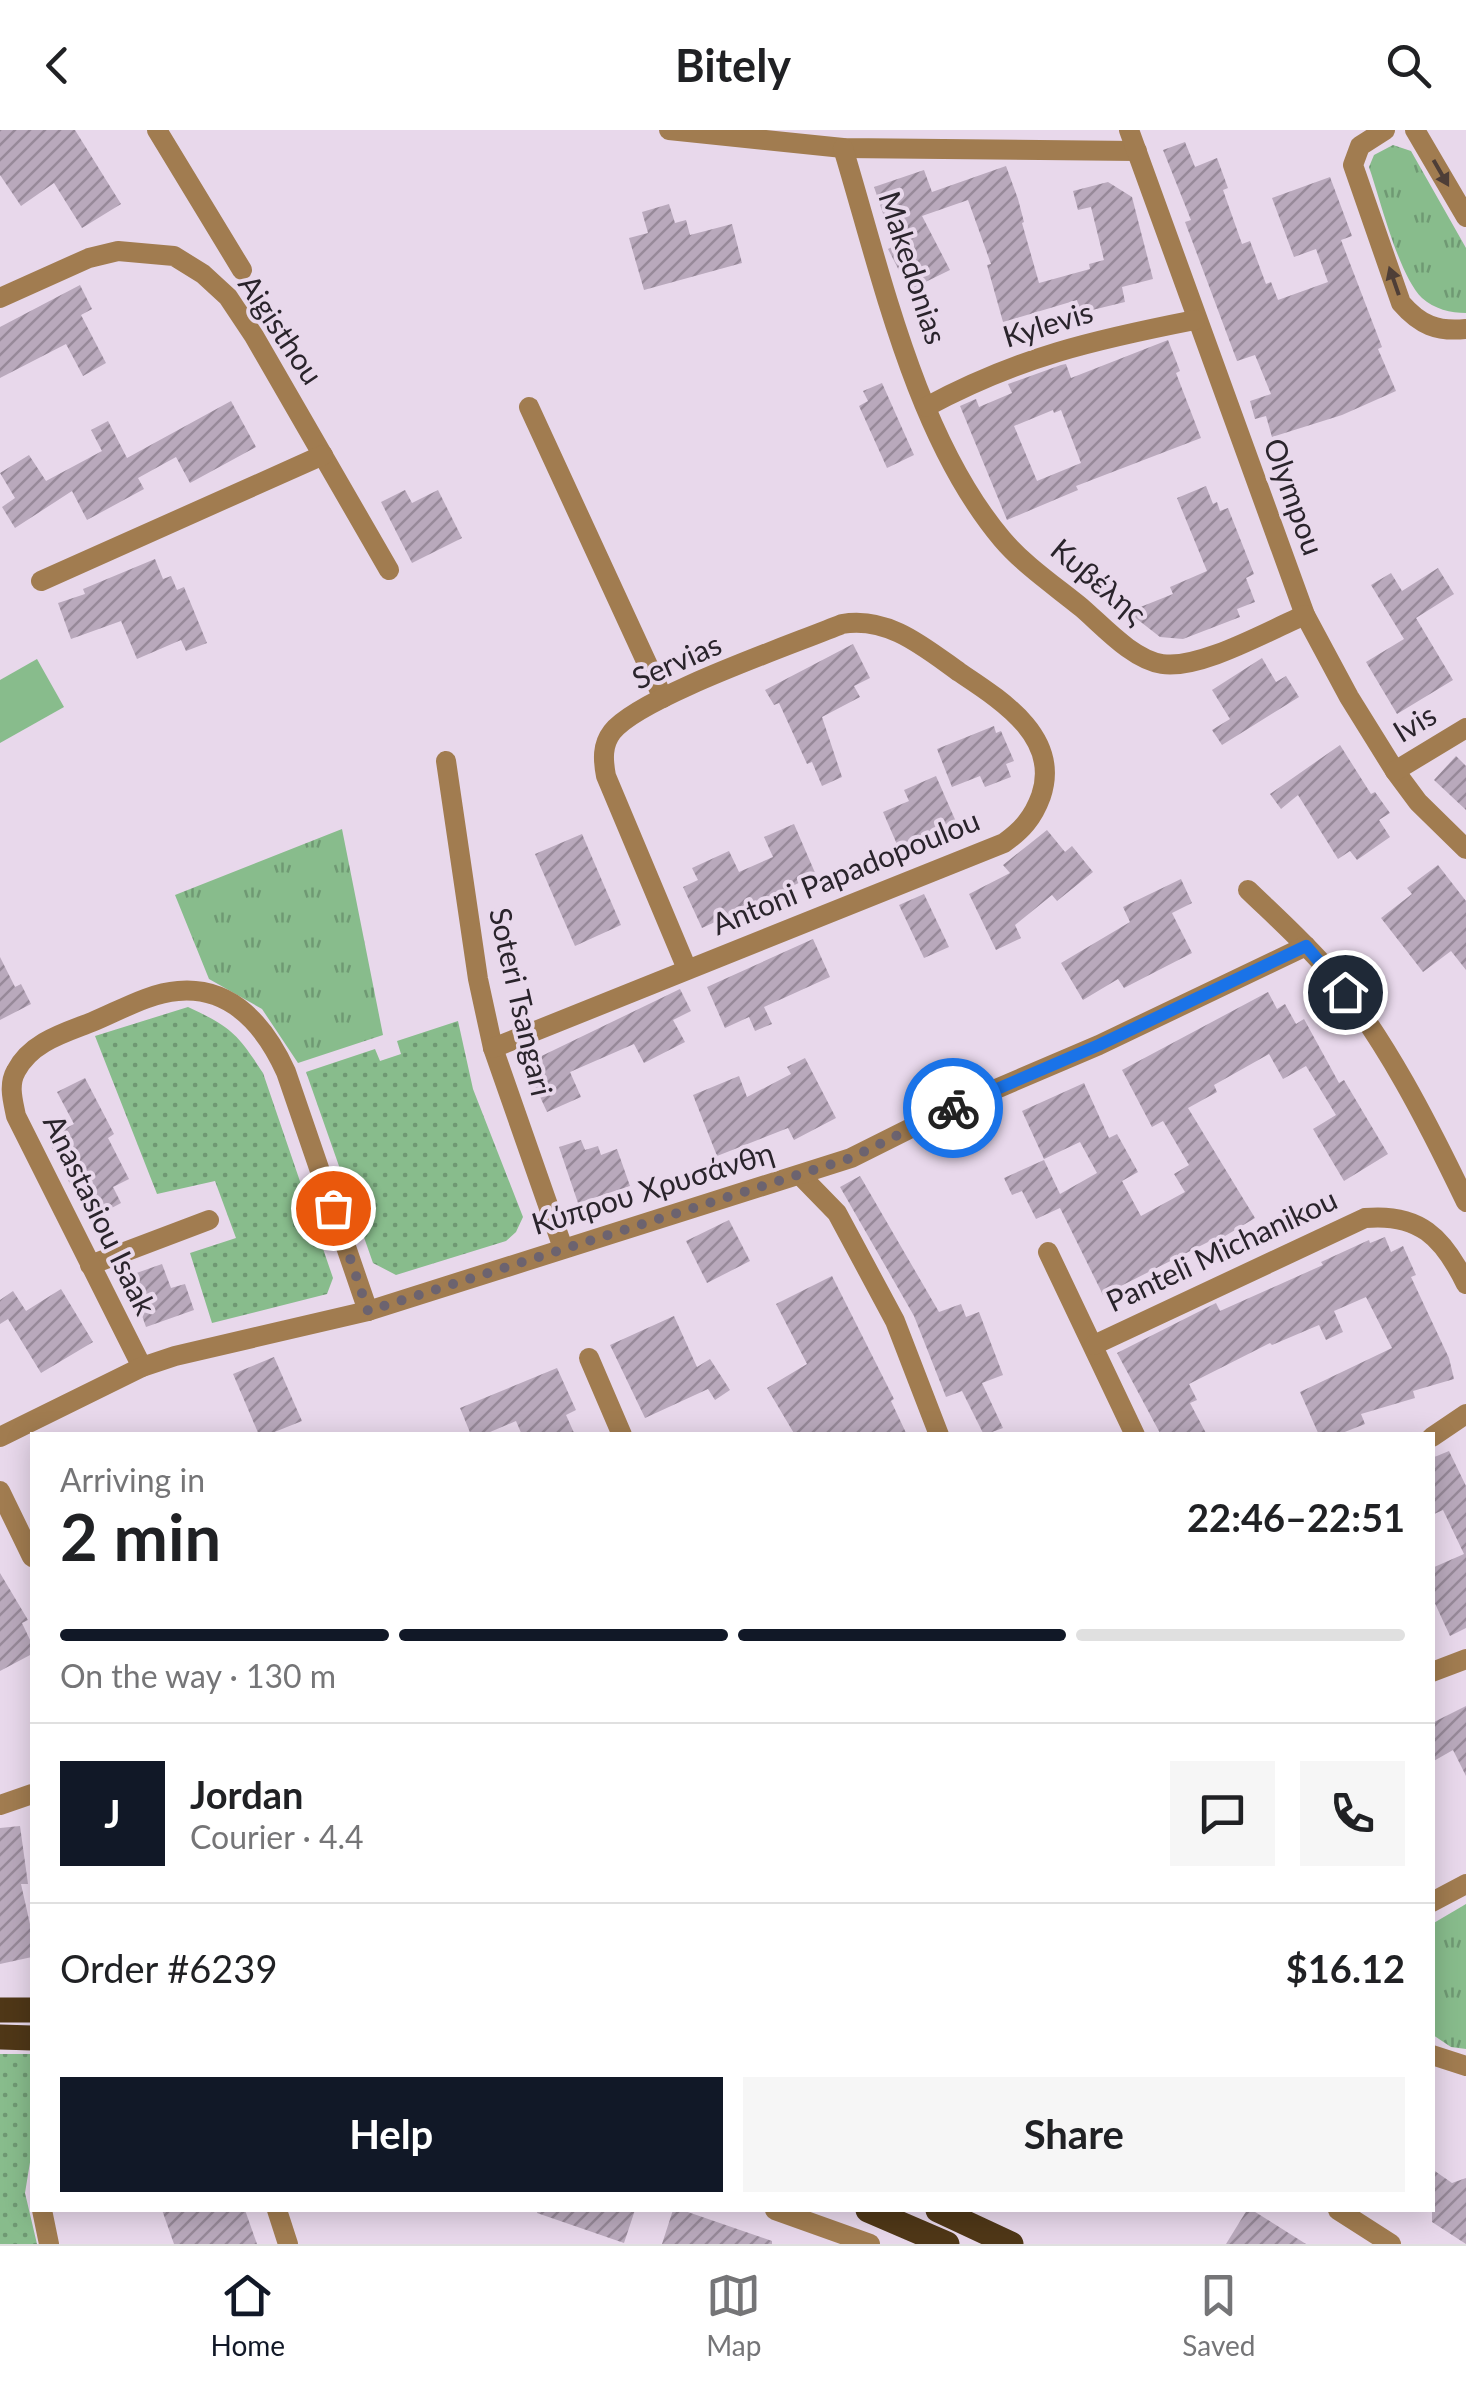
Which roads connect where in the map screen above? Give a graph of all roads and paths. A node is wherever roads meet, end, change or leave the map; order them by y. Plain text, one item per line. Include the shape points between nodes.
1 (157, 130) edge
2 (670, 130) edge
3 (1129, 130) edge
4 (1386, 130) edge
5 (1415, 130) edge
6 (843, 148) junction
7 (1137, 150) junction
8 (1466, 217) edge
9 (242, 270) dead end
10 (0, 298) edge
11 (1195, 320) junction
12 (1466, 330) edge
13 (529, 406) dead end
14 (926, 407) junction
15 (323, 455) junction
16 (389, 570) dead end
17 (41, 581) dead end
18 (1304, 615) junction
19 (842, 624) joint
20 (663, 698) junction
21 (1466, 728) edge
22 (446, 761) dead end
23 (1395, 771) junction
24 (1466, 849) edge
25 (1248, 890) dead end
26 (1306, 946) junction
27 (687, 969) junction
28 (493, 1048) junction
29 (800, 1175) junction
30 (1466, 1202) edge
31 (209, 1220) dead end
32 (563, 1248) junction
33 (1048, 1252) dead end
34 (90, 1265) junction
35 (1466, 1284) edge
36 (368, 1311) junction
37 (1094, 1345) junction
38 (589, 1358) dead end
39 (142, 1367) junction
40 (1466, 1414) edge
41 (621, 1432) edge
42 (939, 1432) edge
43 (1134, 1432) edge
44 (1435, 1435) edge
45 (0, 1437) edge
46 (0, 1491) edge
47 (30, 1553) edge
48 (1466, 1659) edge
49 (1435, 1671) edge
50 (30, 1795) edge
51 (0, 1804) edge
52 (1466, 1884) edge
53 (1435, 1900) edge
54 (0, 2010) edge
55 (30, 2010) edge
56 (0, 2037) edge
57 (30, 2038) edge
58 (1435, 2056) edge
59 (1466, 2066) edge
60 (42, 2212) edge
61 (277, 2212) edge
62 (782, 2212) edge
63 (873, 2212) edge
64 (942, 2212) edge
65 (1341, 2212) edge
66 (49, 2244) edge
67 (288, 2244) edge
68 (870, 2244) edge
69 (947, 2244) edge
70 (1011, 2244) edge
71 (1392, 2244) edge

1 - 9 street
2 - 6 street
3 - 7 street, Olympou
12 -> 4 street via 1428,326 1401,303 1353,164 1360,146
5 -> 8 street
6 - 7 street
6 - 14 street, Makedonias
7 - 11 street, Olympou
10 - 15 street, Aigisthou via 118,251 174,256 228,297
11 - 14 street, Kylevis via 1044,354
11 - 18 street, Olympou
13 - 20 street
14 - 18 street, Κυβέλης via 953,468 1004,542 1147,660 1179,664 1208,656
15 - 16 street, Aigisthou
15 - 17 street
18 - 23 street, Olympou
19 - 20 street, Servias
19 - 27 street, Antoni Papadopoulou via 871,622 906,636 1018,716 1042,751 1045,785 1038,805 1004,843
20 - 27 street, Servias via 615,728 603,757
21 - 23 street, Ivis
22 - 28 street, Soteri Tsangari
23 - 24 street, Olympou
25 - 26 street
26 - 29 street, Κύπρου Χρυσάνθη via 851,1158
26 - 30 street via 1360,1012
27 - 28 street, Antoni Papadopoulou
28 - 32 street, Soteri Tsangari
29 - 32 street, Κύπρου Χρυσάνθη
29 - 42 street via 846,1228 895,1322
31 - 34 street
32 - 36 street, Κύπρου Χρυσάνθη
33 - 37 street
34 - 36 street, Anastasiou Isaak via 16,1116 16,1071 52,1038 156,996 195,991 247,1013 272,1041
34 - 39 street, Anastasiou Isaak
35 - 37 street, Panteli Michanikou via 1429,1231 1402,1218 1365,1218
36 - 39 street, Κύπρου Χρυσάνθη
37 - 43 street
38 - 41 street
39 - 45 street, Κύπρου Χρυσάνθη
40 - 44 street
46 - 47 street
48 - 49 street
50 - 51 street
52 - 53 street
54 - 55 main road
56 - 57 main road
58 - 59 street
60 - 66 street
61 - 67 street
62 - 68 street
63 - 69 main road
64 - 70 main road
65 - 71 street

